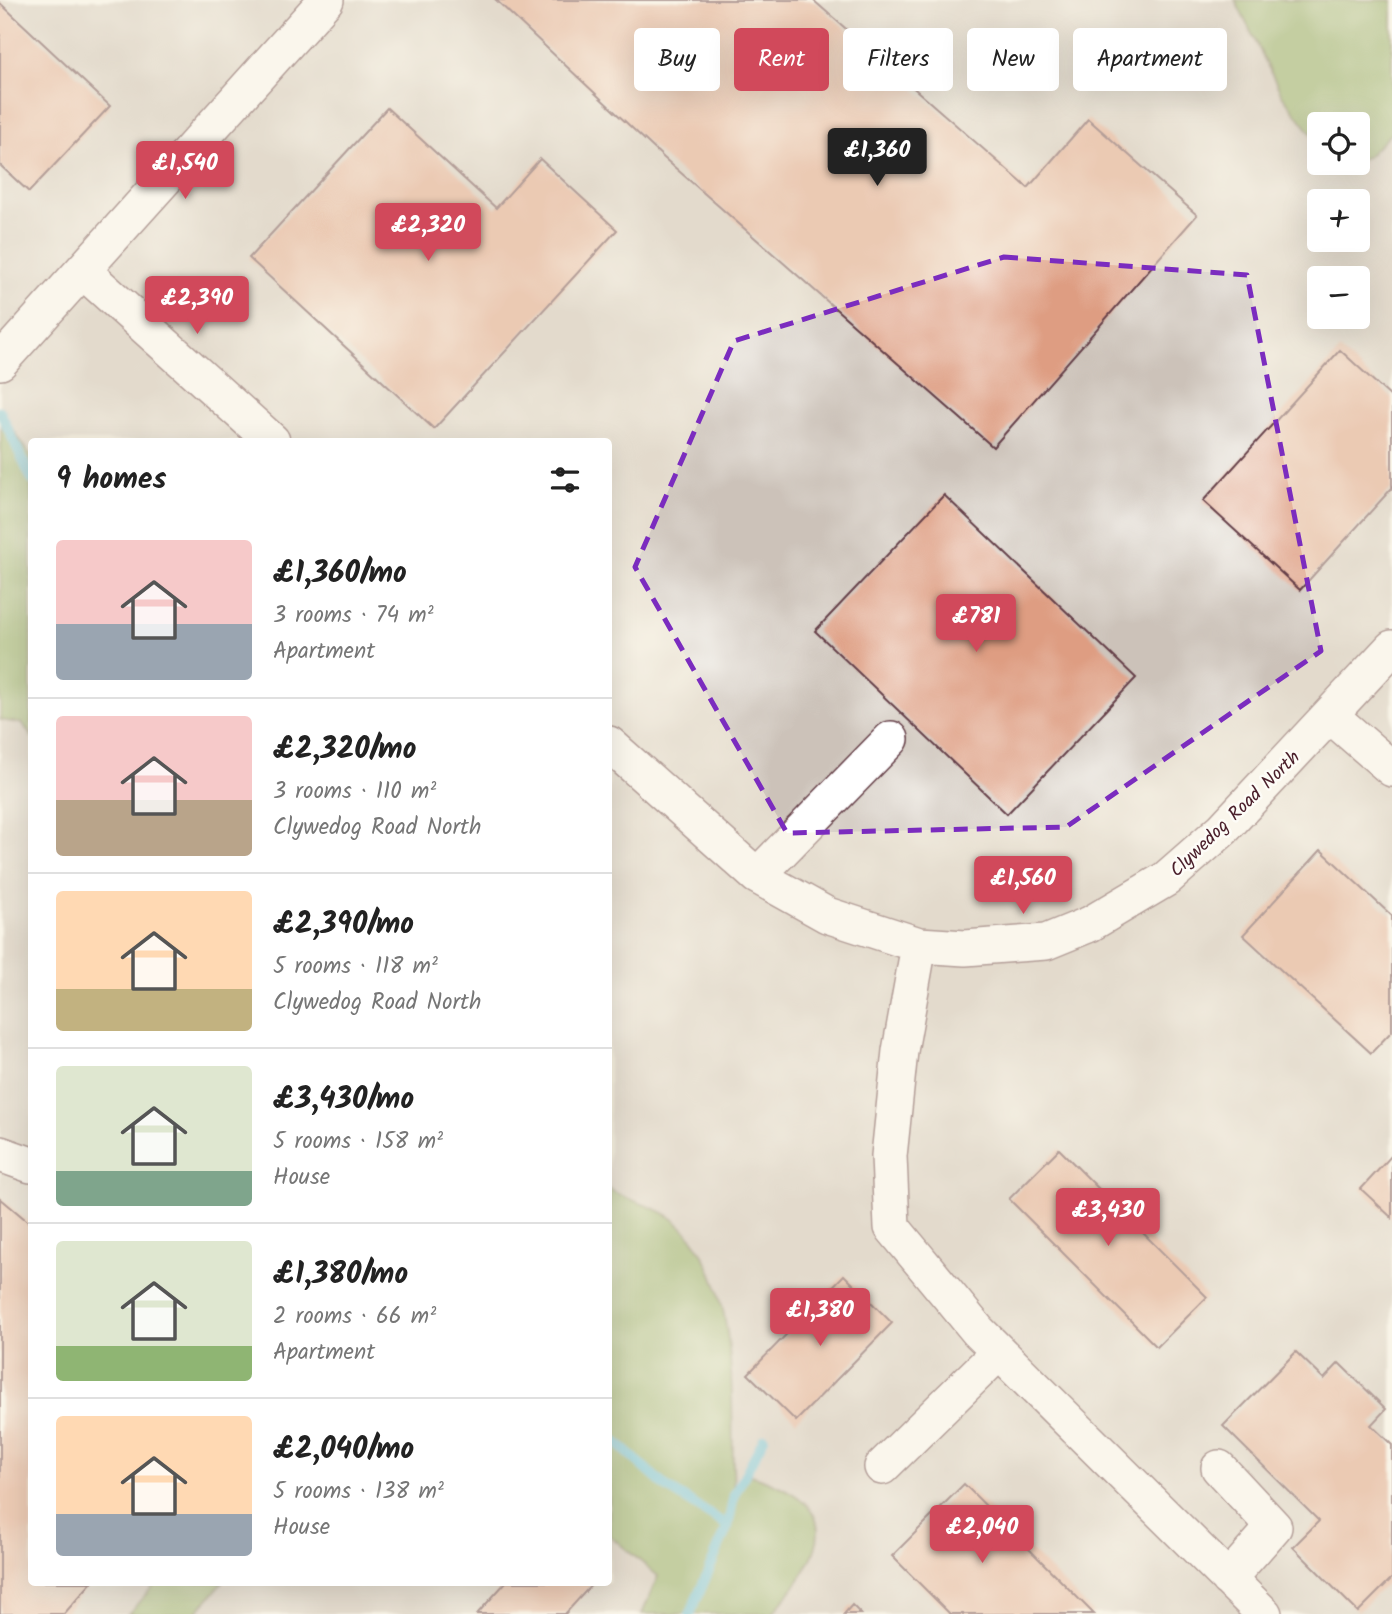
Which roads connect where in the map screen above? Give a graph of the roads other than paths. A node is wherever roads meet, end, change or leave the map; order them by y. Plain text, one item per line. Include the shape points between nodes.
1 (326, 0) edge
2 (84, 272) junction
3 (0, 362) edge
4 (269, 438) edge
5 (1392, 648) edge
6 (1331, 716) junction
7 (891, 739) dead end
8 (612, 747) edge
9 (1392, 769) edge
10 (757, 876) junction
11 (919, 945) junction
12 (0, 1154) edge
13 (28, 1164) edge
14 (999, 1352) junction
15 (883, 1467) dead end
16 (1219, 1468) dead end
17 (1228, 1579) junction
18 (1264, 1614) edge

1 - 2 street
2 - 3 street
2 - 4 street
5 - 6 street, Clywedog Road North
6 - 9 street
6 - 11 street, Clywedog Road North via 1223,829 1166,879 1123,906 1046,943 965,948
7 - 10 street
8 - 10 street, Clywedog Road North
10 - 11 street, Clywedog Road North via 827,915
11 - 14 street via 900,1051 889,1156 892,1227
12 - 13 street
14 - 15 street
14 - 17 street
16 - 17 street via 1274,1527
17 - 18 street

